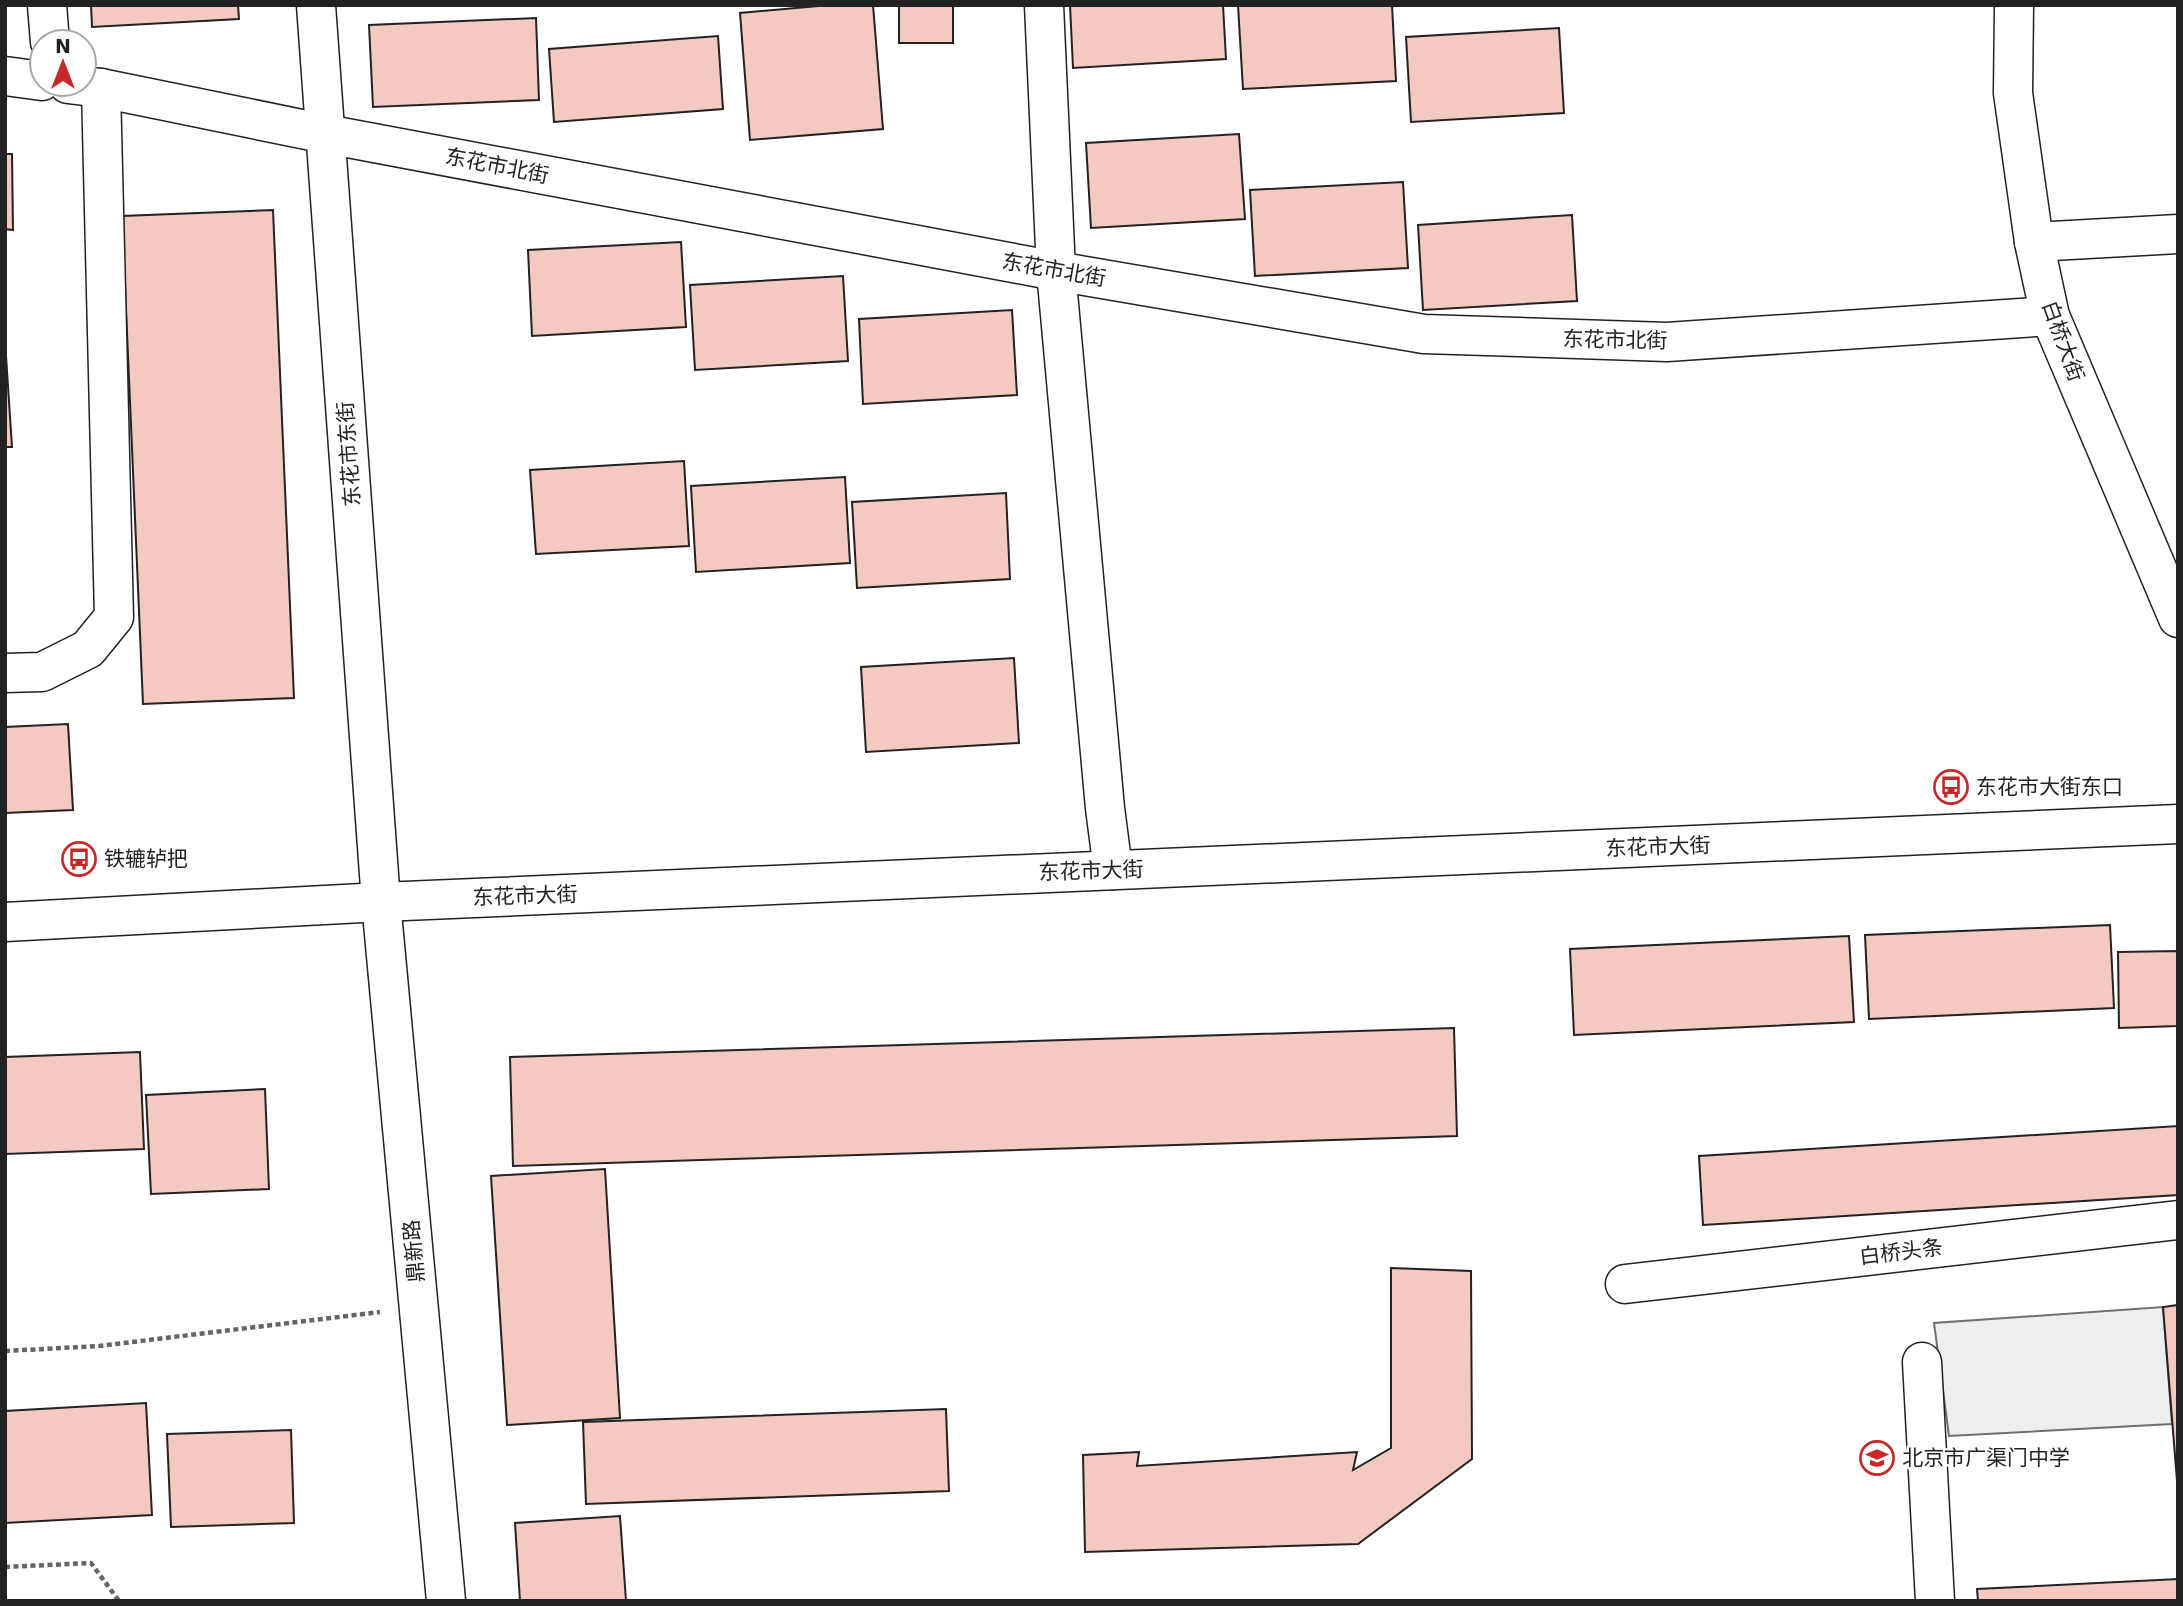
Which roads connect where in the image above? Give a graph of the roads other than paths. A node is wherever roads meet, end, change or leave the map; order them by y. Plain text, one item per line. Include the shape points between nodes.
1 (47, 5) edge
2 (316, 5) edge
3 (1044, 5) edge
4 (2014, 5) edge
5 (49, 28) edge
6 (5, 76) edge
7 (28, 79) edge
8 (98, 89) edge
9 (86, 98) edge
10 (326, 134) junction
11 (2178, 234) edge
12 (2034, 242) junction
13 (1056, 271) junction
14 (2050, 316) junction
15 (2178, 618) edge
16 (5, 673) edge
17 (2178, 824) edge
18 (1113, 870) junction
19 (381, 902) junction
20 (5, 922) edge
21 (2178, 1220) edge
22 (1625, 1284) dead end
23 (1922, 1362) dead end
24 (446, 1601) edge
25 (1935, 1601) edge

1 - 5 street
2 - 10 street, 东花市东街
3 - 13 street
4 - 12 street, 白桥大街 via 2014,93
6 - 7 street
8 - 10 street, 东花市北街
9 - 16 street via 114,617 88,649 42,672
10 - 13 street, 东花市北街
10 - 19 street, 东花市东街
11 - 12 street
12 - 14 street, 白桥大街
13 - 14 street, 东花市北街 via 1424,334 1667,342
13 - 18 street
14 - 15 street, 白桥大街
17 - 18 street, 东花市大街
18 - 19 street, 东花市大街
19 - 20 street, 东花市大街
19 - 24 street, 鼎新路
21 - 22 street, 白桥头条
23 - 25 street

